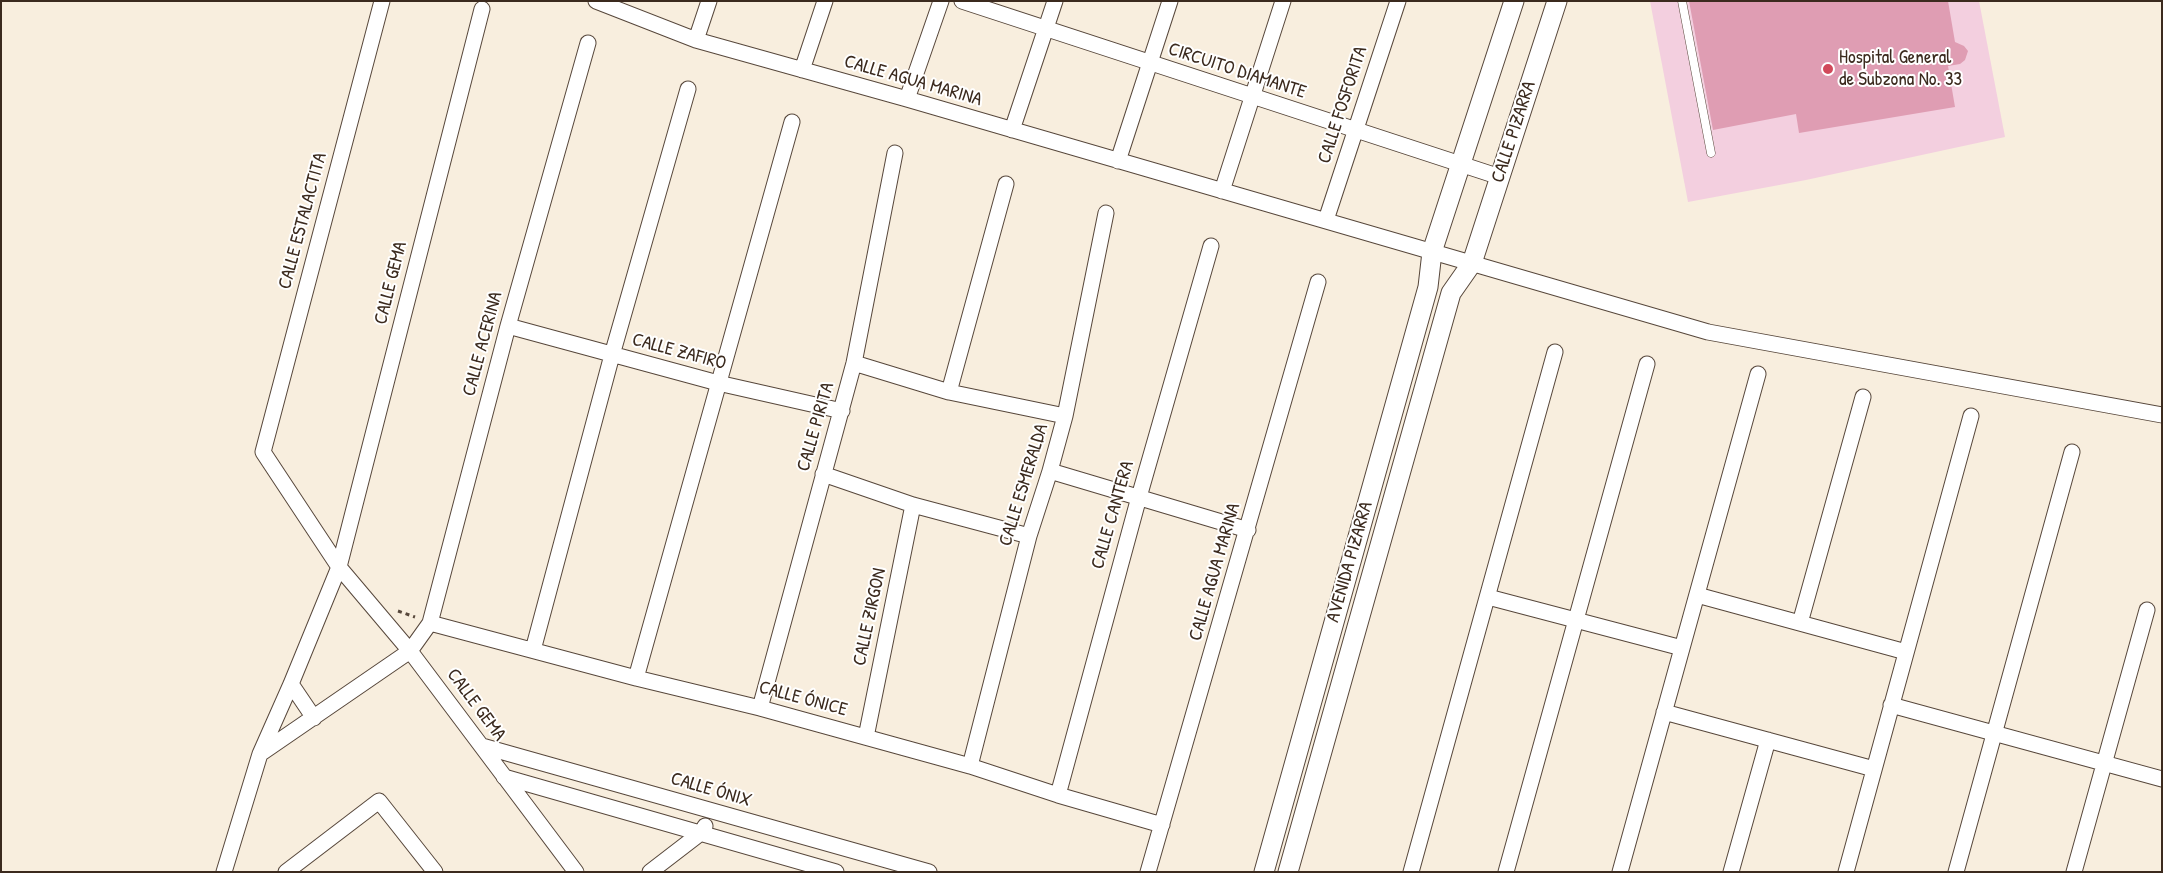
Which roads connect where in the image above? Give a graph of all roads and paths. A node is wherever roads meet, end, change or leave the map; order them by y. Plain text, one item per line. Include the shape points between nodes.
1 (382, 1) edge
2 (596, 1) edge
3 (709, 1) edge
4 (825, 1) edge
5 (941, 1) edge
6 (962, 1) edge
7 (1055, 1) edge
8 (1170, 1) edge
9 (1283, 1) edge
10 (1398, 1) edge
11 (1514, 1) edge
12 (1556, 1) edge
13 (1682, 1) edge
14 (482, 9) dead end
15 (1046, 30) junction
16 (696, 40) junction
17 (588, 43) dead end
18 (1149, 62) junction
19 (802, 70) junction
20 (688, 89) dead end
21 (1253, 97) junction
22 (907, 99) junction
23 (792, 122) dead end
24 (1012, 130) junction
25 (1354, 131) junction
26 (895, 153) dead end
27 (1710, 154) dead end
28 (1118, 161) junction
29 (1461, 165) junction
30 (1500, 177) junction
31 (1006, 184) dead end
32 (1222, 191) junction
33 (1106, 213) dead end
34 (1326, 220) junction
35 (1211, 246) dead end
36 (1432, 252) junction
37 (1472, 263) junction
38 (1318, 282) dead end
39 (1428, 287) junction
40 (1451, 293) junction
41 (508, 326) junction
42 (1555, 352) dead end
43 (612, 354) junction
44 (854, 363) junction
45 (1646, 364) dead end
46 (1758, 374) dead end
47 (718, 383) junction
48 (949, 392) junction
49 (1863, 397) dead end
50 (842, 411) junction
51 (2162, 415) edge
52 (1066, 416) junction
53 (1971, 416) dead end
54 (263, 452) joint
55 (2072, 452) dead end
56 (1050, 471) junction
57 (823, 474) junction
58 (1139, 497) junction
59 (913, 505) junction
60 (1362, 516) junction
61 (1385, 523) junction
62 (1248, 530) junction
63 (1028, 536) junction
64 (338, 567) junction
65 (1697, 595) junction
66 (1488, 597) junction
67 (2147, 610) dead end
68 (1576, 619) junction
69 (430, 623) junction
70 (1800, 623) junction
71 (1682, 648) junction
72 (410, 650) junction
73 (533, 650) junction
74 (1906, 652) junction
75 (636, 678) junction
76 (291, 684) junction
77 (1892, 705) junction
78 (760, 708) junction
79 (1664, 712) junction
80 (314, 718) junction
81 (1306, 719) junction
82 (1329, 725) junction
83 (1994, 733) junction
84 (866, 737) junction
85 (1768, 740) junction
86 (482, 746) junction
87 (260, 754) junction
88 (2104, 763) junction
89 (970, 766) junction
90 (1874, 769) junction
91 (504, 777) junction
92 (2162, 779) edge
93 (1058, 795) junction
94 (710, 811) junction
95 (1162, 825) junction
96 (702, 832) junction
97 (833, 871) edge
98 (224, 872) edge
99 (286, 872) edge
100 (435, 872) edge
101 (576, 872) edge
102 (650, 872) edge
103 (930, 872) edge
104 (1148, 872) edge
105 (1264, 872) edge
106 (1288, 872) edge
107 (1411, 872) edge
108 (1506, 872) edge
109 (1620, 872) edge
110 (1732, 872) edge
111 (1846, 872) edge
112 (1956, 872) edge
113 (2074, 872) edge

1 - 54 street, CALLE ESTALACTITA
2 - 16 street, CALLE AGUA MARINA
3 - 16 street
4 - 19 street
5 - 22 street
6 - 15 street, CIRCUITO DIAMANTE
7 - 15 street
8 - 18 street
9 - 21 street
10 - 25 street, CALLE FOSFORITA
11 - 29 street
12 - 30 street, CALLE PIZARRA
13 - 27 lane
14 - 64 street, CALLE GEMA
15 - 18 street, CIRCUITO DIAMANTE
15 - 24 street
16 - 19 street, CALLE AGUA MARINA
17 - 41 street, CALLE ACERINA
18 - 21 street, CIRCUITO DIAMANTE
18 - 28 street
19 - 22 street, CALLE AGUA MARINA
20 - 43 street
21 - 25 street, CIRCUITO DIAMANTE
21 - 32 street
22 - 24 street, CALLE AGUA MARINA
23 - 47 street
24 - 28 street, CALLE AGUA MARINA
25 - 29 street, CIRCUITO DIAMANTE
25 - 34 street, CALLE FOSFORITA
26 - 44 street, CALLE PIRITA
28 - 32 street, CALLE AGUA MARINA
29 - 30 street, CIRCUITO DIAMANTE
29 - 36 street
30 - 37 street, CALLE PIZARRA
31 - 48 street
32 - 34 street, CALLE AGUA MARINA
33 - 52 street, CALLE ESMERALDA
34 - 36 street, CALLE AGUA MARINA
35 - 58 street, CALLE CANTERA
36 - 37 street, CALLE AGUA MARINA
36 - 39 street, AVENIDA PIZARRA
37 - 40 street, AVENIDA PIZARRA
37 - 51 street, CALLE AGUA MARINA via 1708,332
38 - 62 street, CALLE AGUA MARINA
39 - 40 street
39 - 60 street, AVENIDA PIZARRA
40 - 61 street, AVENIDA PIZARRA
41 - 43 street, CALLE ZAFIRO
41 - 69 street, CALLE ACERINA
42 - 66 street
43 - 47 street, CALLE ZAFIRO
43 - 73 street
44 - 48 street
44 - 50 street, CALLE PIRITA
45 - 68 street
46 - 65 street
47 - 50 street, CALLE ZAFIRO
47 - 75 street
48 - 52 street
49 - 70 street
50 - 57 street, CALLE PIRITA
52 - 56 street, CALLE ESMERALDA
53 - 74 street
54 - 64 street, CALLE GEMA
55 - 83 street
56 - 58 street
56 - 63 street, CALLE ESMERALDA
57 - 59 street
57 - 78 street, CALLE PIRITA
58 - 62 street
58 - 93 street, CALLE CANTERA
59 - 63 street
59 - 84 street, CALLE ZIRGON
60 - 61 street
60 - 81 street, AVENIDA PIZARRA
61 - 82 street, AVENIDA PIZARRA
62 - 95 street, CALLE AGUA MARINA
63 - 89 street, CALLE ESMERALDA
64 - 72 street, CALLE GEMA
64 - 76 street, CALLE GEMA
65 - 70 street
65 - 71 street
66 - 68 street
66 - 107 street
67 - 88 street
68 - 71 street
68 - 108 street
69 - 72 street, CALLE ACERINA
69 - 73 street, CALLE ÓNICE
70 - 74 street
71 - 79 street
72 - 80 street, CALLE ACERINA
72 - 86 street, CALLE GEMA
73 - 75 street, CALLE ÓNICE
74 - 77 street
75 - 78 street, CALLE ÓNICE
76 - 80 street
76 - 87 street, CALLE GEMA
77 - 83 street
77 - 90 street
78 - 84 street, CALLE ÓNICE
79 - 85 street
79 - 109 street
80 - 87 street, CALLE ACERINA
81 - 82 street
81 - 105 street, AVENIDA PIZARRA
82 - 106 street, AVENIDA PIZARRA
83 - 88 street
83 - 112 street
84 - 89 street, CALLE ÓNICE
85 - 90 street
85 - 110 street
86 - 91 street, CALLE GEMA
86 - 94 street, CALLE ÓNIX
87 - 98 street, CALLE GEMA
88 - 92 street
88 - 113 street
89 - 93 street, CALLE ÓNICE
90 - 111 street
91 - 96 street
91 - 101 street, CALLE GEMA
93 - 95 street, CALLE ÓNICE
94 - 96 street
94 - 103 street, CALLE ÓNIX
95 - 104 street, CALLE AGUA MARINA
96 - 97 street
96 - 102 street
99 - 100 street via 380,801

